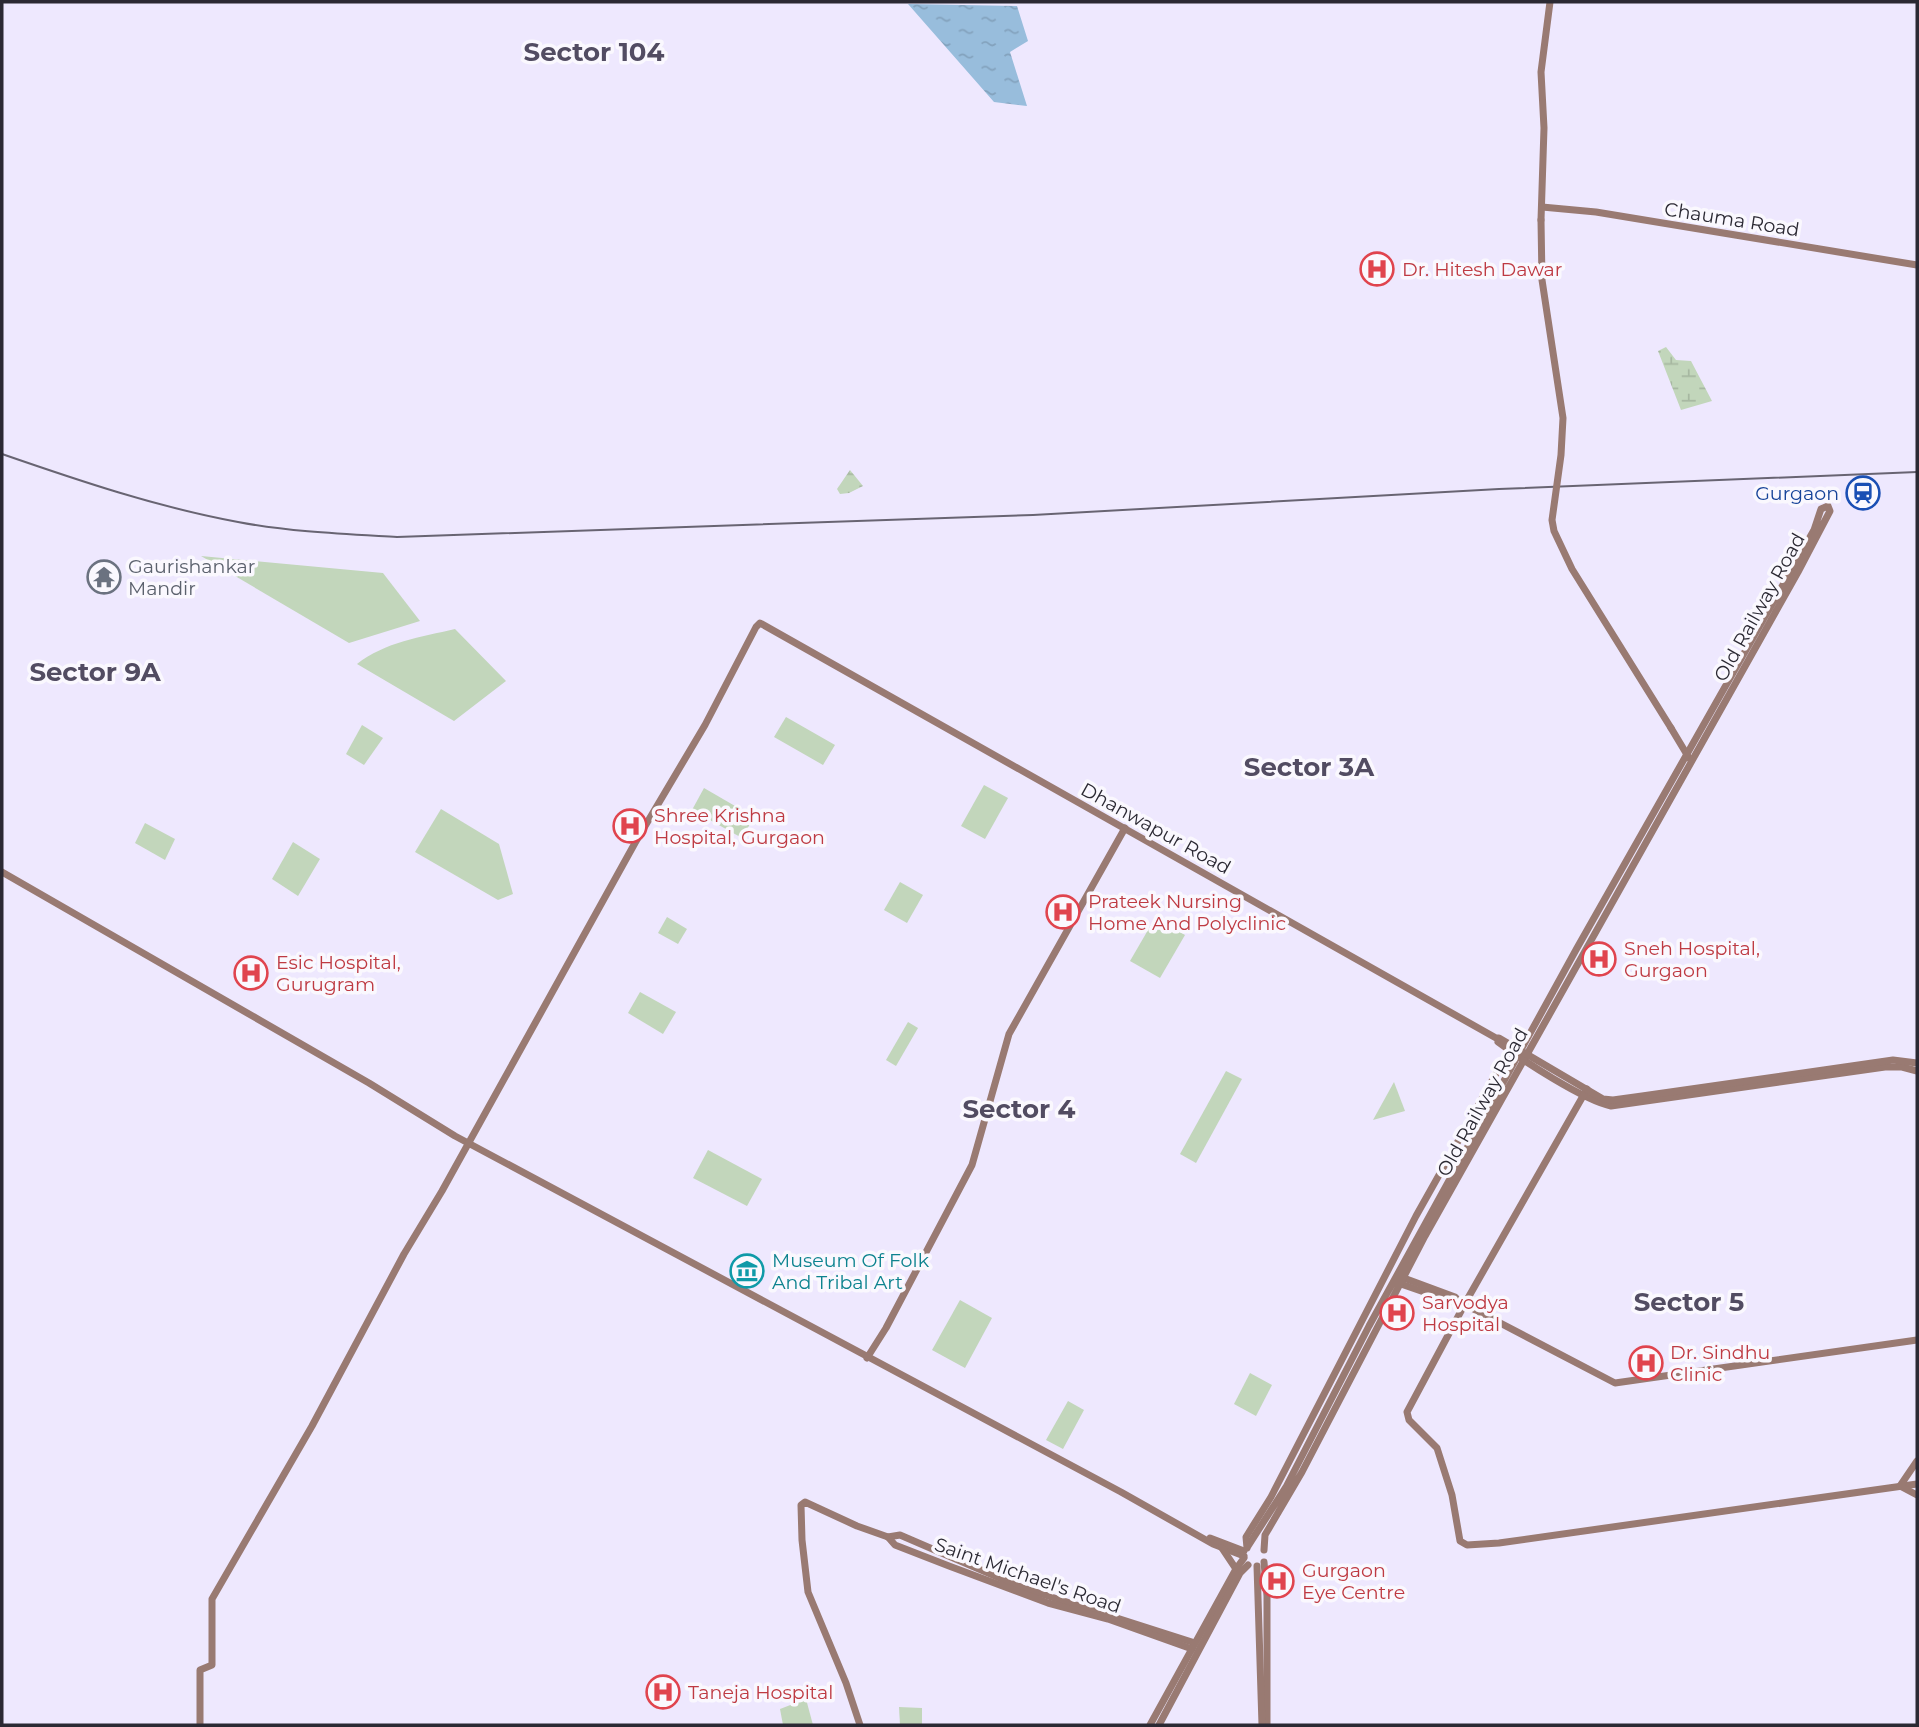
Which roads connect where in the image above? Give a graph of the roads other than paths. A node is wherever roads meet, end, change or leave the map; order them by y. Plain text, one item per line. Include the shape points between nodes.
1 (1552, 2) edge
2 (1542, 207) junction
3 (1917, 265) edge
4 (1689, 759) junction
5 (1125, 828) junction
6 (2, 872) edge
7 (1520, 1055) junction
8 (1917, 1063) edge
9 (1500, 1068) junction
10 (1917, 1071) edge
11 (1509, 1073) junction
12 (1585, 1092) junction
13 (469, 1143) junction
14 (1398, 1280) junction
15 (1462, 1303) junction
16 (1355, 1332) junction
17 (1364, 1336) junction
18 (1917, 1340) edge
19 (867, 1358) junction
20 (1917, 1461) edge
21 (1917, 1484) edge
22 (1900, 1486) junction
23 (1917, 1495) edge
24 (1192, 1532) junction
25 (1221, 1548) junction
26 (1264, 1549) junction
27 (1250, 1557) junction
28 (1236, 1569) junction
29 (1193, 1646) junction
30 (1264, 1684) junction
31 (200, 1725) edge
32 (860, 1725) edge
33 (1150, 1725) edge
34 (1159, 1725) edge
35 (1262, 1725) edge
36 (1268, 1725) edge

1 - 2 street via 1545,48 1548,129
2 - 3 street, Chauma Road
2 - 4 street, bridge via 1544,302 1563,418 1554,531 1572,569
4 - 4 street, Old Railway Road via 1814,530 1821,509 1828,506 1830,511 1802,563
4 - 7 street, Old Railway Road
5 - 7 street, Dhanwapur Road via 1499,1038
5 - 13 street, Dhanwapur Road via 763,623 756,626
5 - 19 street via 1009,1034 974,1159
6 - 13 street
7 - 9 street
7 - 11 street, Old Railway Road
7 - 12 street, Dhanwapur Road
7 - 14 street, Old Railway Road
8 - 12 street via 1893,1060 1613,1100
9 - 11 street
9 - 16 street
10 - 12 street via 1885,1067 1615,1106 1604,1105
11 - 14 street, Old Railway Road
12 - 15 street
13 - 19 street
13 - 31 street via 212,1600 212,1665 200,1671
14 - 15 street
14 - 17 street, Old Railway Road
14 - 26 street, Old Railway Road via 1302,1472 1265,1535
15 - 18 street via 1615,1382
15 - 22 street via 1406,1415 1437,1448 1463,1544
16 - 17 street
16 - 27 street via 1246,1537
17 - 27 street, Old Railway Road
19 - 24 street
20 - 22 street
21 - 22 street
22 - 23 street
24 - 25 street
24 - 27 street
25 - 27 street
25 - 28 street
26 - 27 street, Old Railway Road
26 - 27 street via 1255,1545
27 - 28 street, Old Railway Road
27 - 30 street, Old Railway Road
27 - 34 street, Old Railway Road
28 - 29 street, Old Railway Road
29 - 32 street, Saint Michael's Road via 1048,1603 895,1545 888,1537 803,1503 808,1592
29 - 33 street, Old Railway Road
30 - 35 street
30 - 36 street

